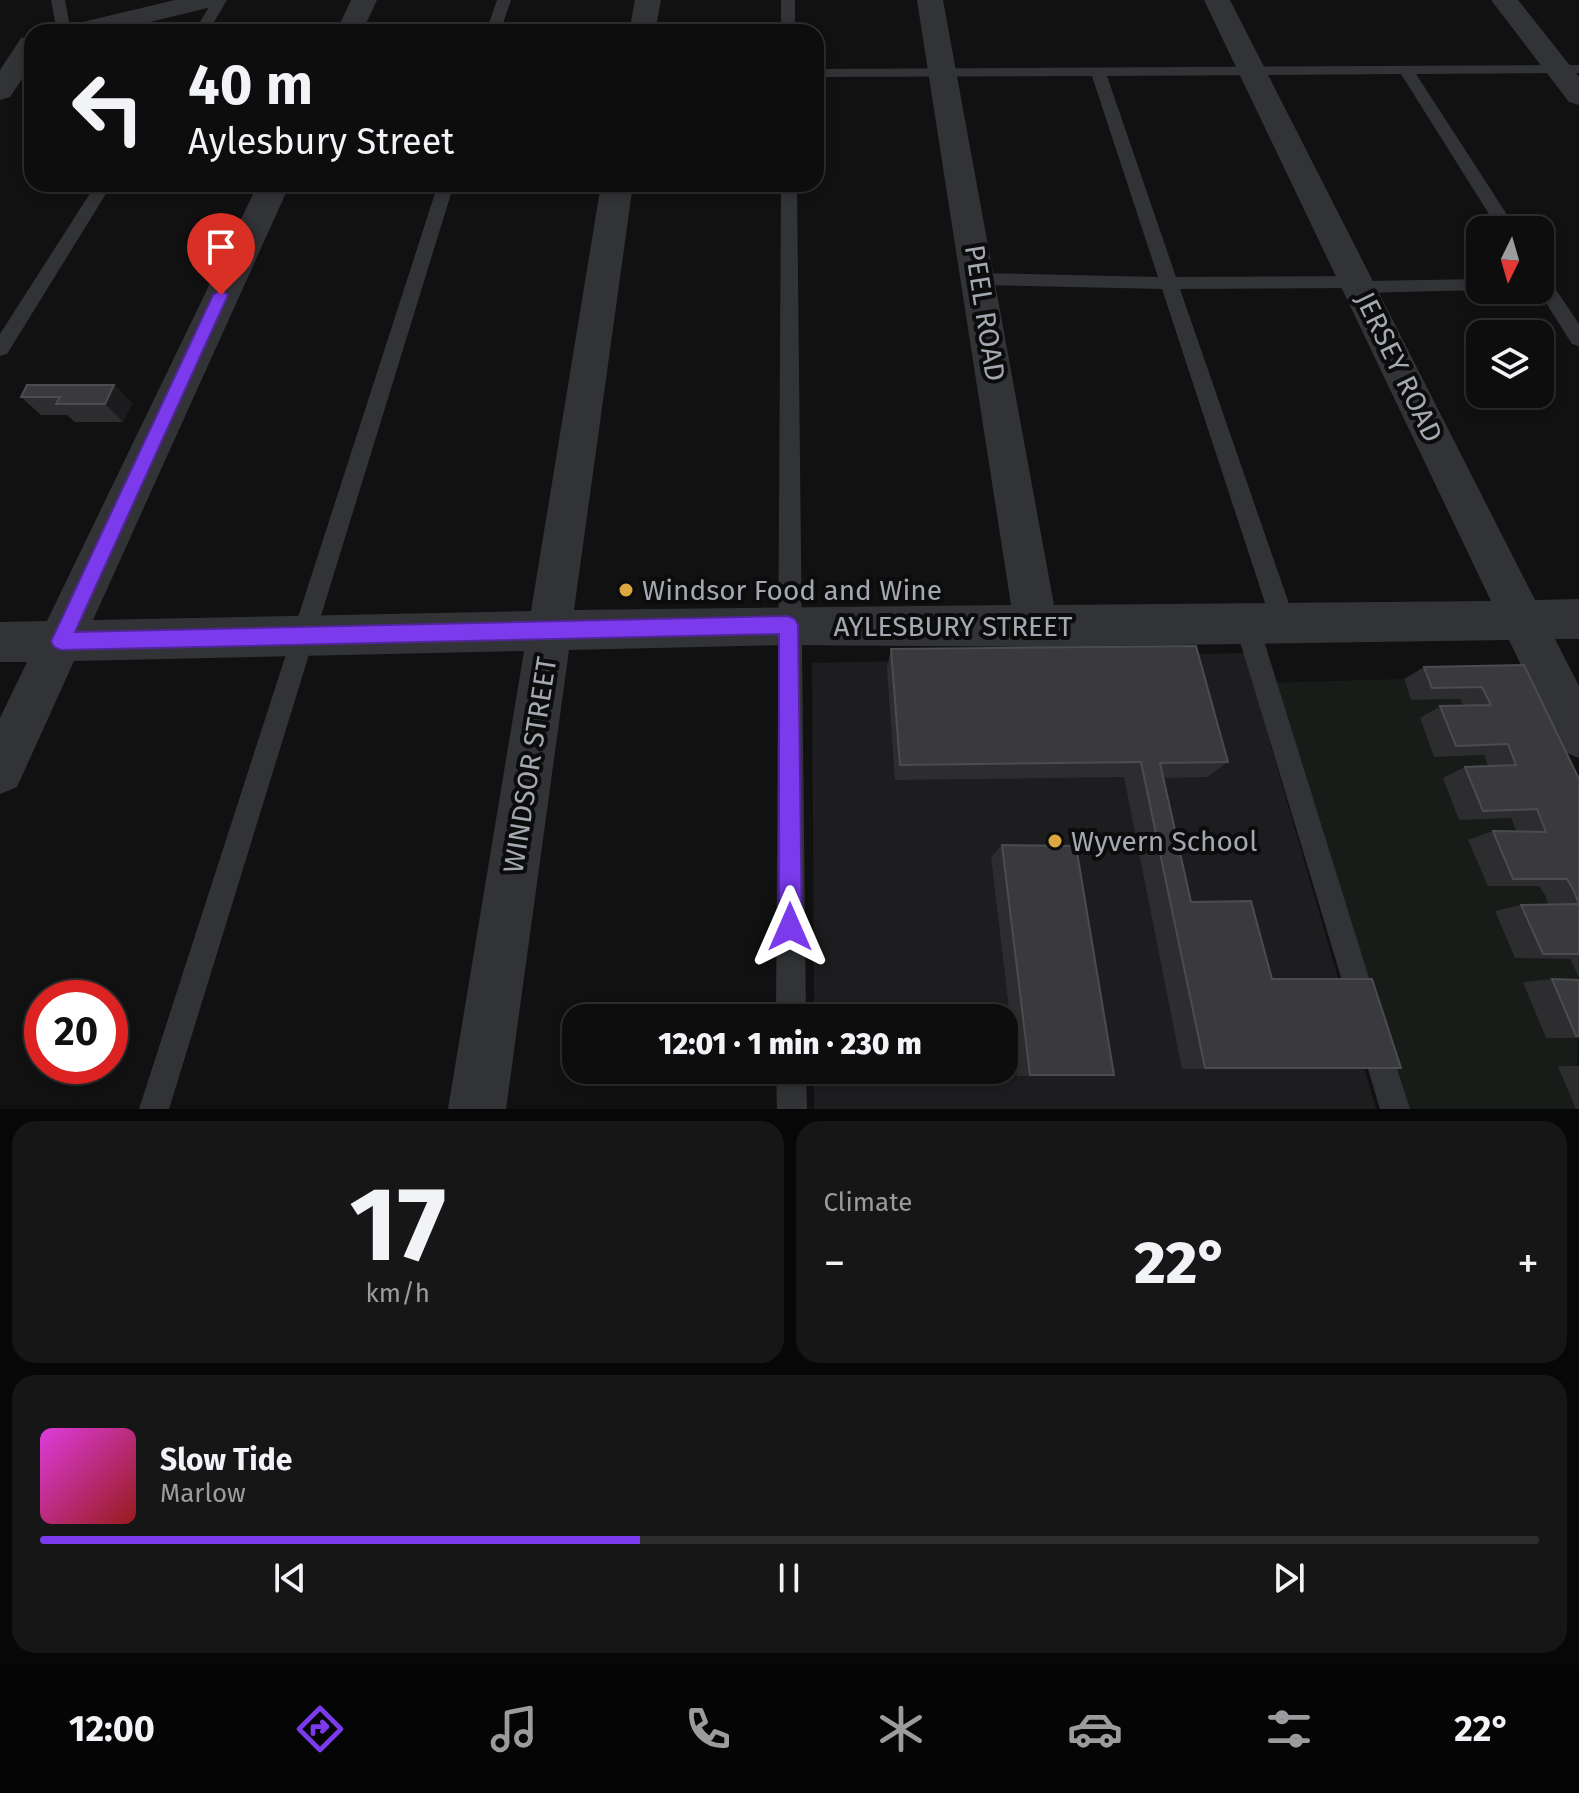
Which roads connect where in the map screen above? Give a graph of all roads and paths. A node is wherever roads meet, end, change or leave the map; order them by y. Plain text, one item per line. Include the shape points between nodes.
1 (58, 0) edge
2 (207, 0) edge
3 (220, 0) edge
4 (364, 0) edge
5 (504, 0) edge
6 (648, 0) edge
7 (788, 0) edge
8 (930, 0) edge
9 (1217, 0) edge
10 (1504, 0) edge
11 (62, 24) edge
12 (109, 24) edge
13 (206, 24) edge
14 (353, 24) edge
15 (496, 24) edge
16 (644, 24) edge
17 (788, 24) edge
18 (24, 46) edge
19 (0, 52) edge
20 (24, 55) edge
21 (1568, 69) edge
22 (1406, 70) junction
23 (1253, 71) junction
24 (1098, 72) junction
25 (824, 73) edge
26 (945, 73) junction
27 (0, 91) edge
28 (1579, 96) edge
29 (99, 192) edge
30 (270, 192) edge
31 (443, 192) edge
32 (616, 192) edge
33 (789, 192) edge
34 (1499, 216) edge
35 (979, 279) junction
36 (1167, 283) junction
37 (1359, 284) junction
38 (1466, 285) edge
39 (1554, 302) edge
40 (1579, 339) edge
41 (0, 349) edge
42 (1579, 619) edge
43 (1522, 620) junction
44 (788, 625) junction
45 (1265, 625) junction
46 (1036, 627) junction
47 (551, 631) junction
48 (303, 637) junction
49 (61, 641) junction
50 (0, 642) edge
51 (1579, 735) edge
52 (0, 770) edge
53 (791, 1004) edge
54 (791, 1084) edge
55 (154, 1109) edge
56 (477, 1109) edge
57 (792, 1109) edge
58 (1395, 1109) edge

1 - 11 lane
2 - 12 street
3 - 13 lane
4 - 14 street
5 - 15 lane
6 - 16 street
7 - 17 lane
8 - 26 street, PEEL ROAD
9 - 23 street, JERSEY ROAD
10 - 21 street
18 - 19 street
20 - 27 street
21 - 22 lane
21 - 28 street
22 - 23 lane
22 - 34 lane
23 - 24 lane
23 - 37 street, JERSEY ROAD
24 - 26 lane
24 - 36 lane
25 - 26 lane
26 - 35 street, PEEL ROAD
29 - 41 lane
30 - 49 street
31 - 48 lane
32 - 47 street, WINDSOR STREET
33 - 44 lane
35 - 36 lane
35 - 46 street, PEEL ROAD
36 - 37 lane
36 - 45 lane
37 - 38 lane
37 - 43 street, JERSEY ROAD
39 - 40 lane
42 - 43 street, AYLESBURY STREET
43 - 45 street, AYLESBURY STREET
43 - 51 street, JERSEY ROAD
44 - 46 street, AYLESBURY STREET
44 - 47 street, AYLESBURY STREET
44 - 53 lane
45 - 46 street, AYLESBURY STREET
45 - 58 lane
47 - 48 street, AYLESBURY STREET
47 - 56 street, WINDSOR STREET
48 - 49 street, AYLESBURY STREET
48 - 55 lane
49 - 50 street, AYLESBURY STREET
49 - 52 street
54 - 57 lane

